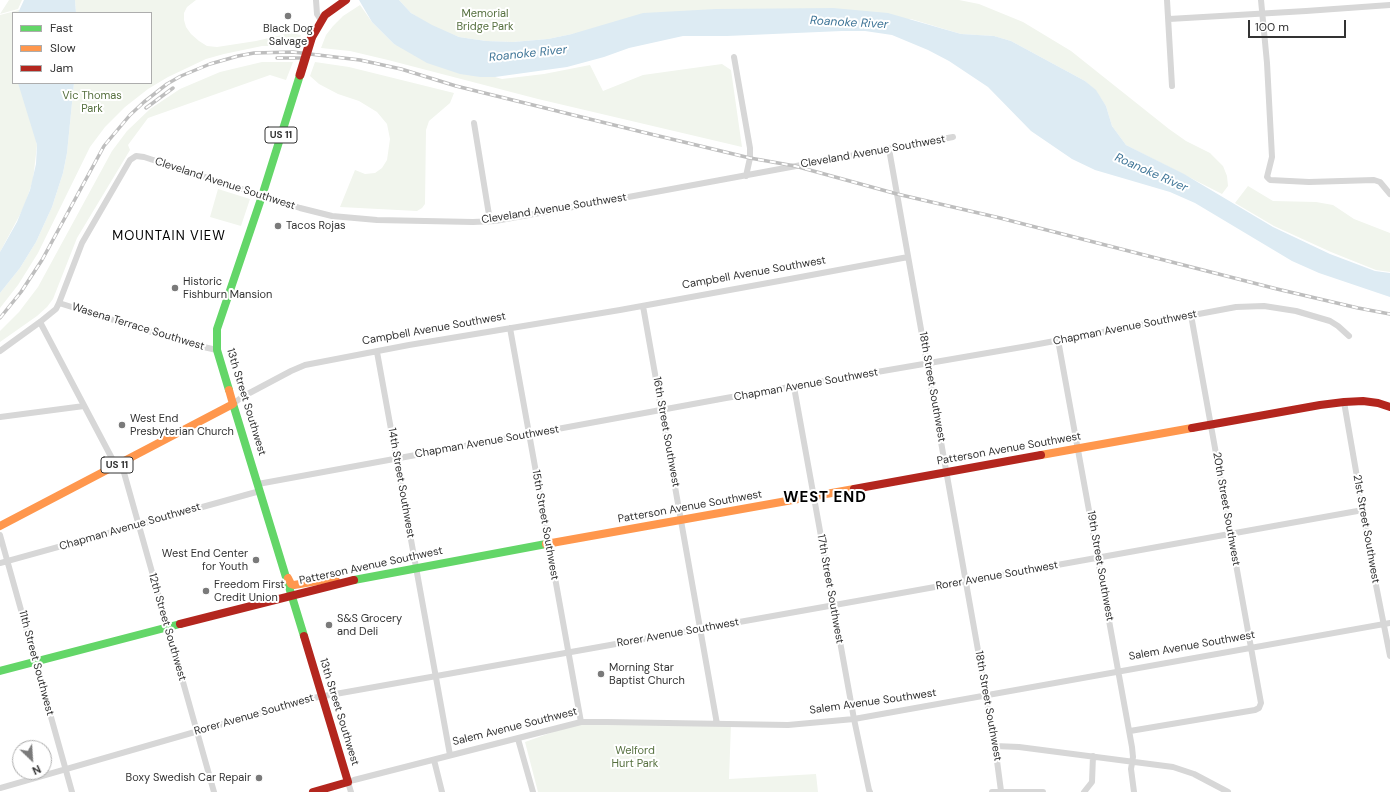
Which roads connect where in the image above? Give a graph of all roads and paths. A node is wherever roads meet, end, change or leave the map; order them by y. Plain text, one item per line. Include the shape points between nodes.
1 (316, 0) edge
2 (346, 0) edge
3 (1167, 0) edge
4 (1261, 0) edge
5 (1390, 5) edge
6 (1262, 13) junction
7 (1169, 19) junction
8 (322, 20) junction
9 (734, 57) dead end
10 (1172, 86) dead end
11 (474, 123) dead end
12 (952, 137) dead end
13 (889, 149) junction
14 (746, 176) junction
15 (1390, 194) edge
16 (262, 196) junction
17 (490, 221) junction
18 (908, 257) junction
19 (59, 303) junction
20 (644, 306) junction
21 (1191, 315) junction
22 (40, 322) junction
23 (510, 328) junction
24 (1349, 336) dead end
25 (1058, 340) junction
26 (217, 350) junction
27 (0, 351) edge
28 (377, 352) junction
29 (927, 364) junction
30 (794, 387) junction
31 (1344, 402) junction
32 (233, 404) junction
33 (84, 406) junction
34 (1390, 407) edge
35 (662, 411) junction
36 (0, 417) edge
37 (1212, 425) junction
38 (529, 434) junction
39 (1079, 449) junction
40 (397, 458) junction
41 (118, 464) junction
42 (947, 472) junction
43 (259, 487) junction
44 (814, 496) junction
45 (1363, 510) junction
46 (682, 520) junction
47 (138, 524) junction
48 (0, 526) edge
49 (1231, 534) junction
50 (0, 535) edge
51 (549, 544) junction
52 (1098, 558) junction
53 (8, 561) junction
54 (0, 563) edge
55 (416, 568) junction
56 (285, 573) junction
57 (966, 581) junction
58 (342, 582) junction
59 (292, 595) junction
60 (833, 606) junction
61 (1387, 623) edge
62 (167, 627) junction
63 (701, 629) junction
64 (1251, 648) junction
65 (568, 653) junction
66 (1390, 656) edge
67 (36, 662) junction
68 (0, 671) edge
69 (1119, 672) junction
70 (436, 677) junction
71 (986, 696) junction
72 (321, 697) junction
73 (854, 719) junction
74 (581, 722) junction
75 (717, 724) junction
76 (197, 731) junction
77 (1130, 731) junction
78 (518, 739) junction
79 (995, 746) junction
80 (450, 755) junction
81 (1093, 756) junction
82 (434, 760) junction
83 (1132, 762) junction
84 (66, 769) junction
85 (348, 782) junction
86 (0, 788) edge
87 (869, 791) edge
88 (1001, 791) edge
89 (72, 792) edge
90 (214, 792) edge
91 (313, 792) edge
92 (351, 792) edge
93 (442, 792) edge
94 (533, 792) edge
95 (992, 792) edge
96 (1043, 792) edge
97 (1084, 792) edge
98 (1134, 792) edge
99 (1228, 792) edge

1 - 8 street via 317,14
2 - 8 main road, US 11
3 - 7 street
4 - 6 street
5 - 6 street
6 - 7 street
6 - 15 street via 1272,157 1268,180 1374,180 1380,182
7 - 10 street
8 - 16 main road, 13th Street Southwest / US 11, bridge via 316,29 300,75
9 - 14 street via 750,148
11 - 17 street
12 - 13 street, Cleveland Avenue Southwest
13 - 14 street, Cleveland Avenue Southwest
13 - 18 street, 18th Street Southwest
14 - 17 street, Cleveland Avenue Southwest
16 - 17 street, Cleveland Avenue Southwest via 332,216 381,220
16 - 19 street, Cleveland Avenue Southwest via 136,156 130,160 82,243
16 - 26 main road, 13th Street Southwest / US 11 via 217,329
18 - 20 street, Campbell Avenue Southwest
18 - 29 street, 18th Street Southwest
19 - 22 street via 56,309
19 - 26 street, Wasena Terrace Southwest via 176,340
20 - 23 street, Campbell Avenue Southwest
20 - 35 street, 16th Street Southwest
21 - 24 street, Chapman Avenue Southwest via 1250,306 1276,307 1330,322
21 - 25 street, Chapman Avenue Southwest
21 - 37 street, 20th Street Southwest
22 - 27 street
22 - 33 street, 12th Street Southwest
23 - 28 street, Campbell Avenue Southwest
23 - 38 street, 15th Street Southwest
25 - 29 street, Chapman Avenue Southwest
25 - 39 street, 19th Street Southwest
26 - 32 main road, 13th Street Southwest / US 11
28 - 32 street, Campbell Avenue Southwest via 296,368
28 - 40 street, 14th Street Southwest
29 - 30 street, Chapman Avenue Southwest
29 - 42 street, 18th Street Southwest
30 - 35 street, Chapman Avenue Southwest
30 - 44 street, 17th Street Southwest
31 - 34 main road, Patterson Avenue Southwest via 1378,401
31 - 37 main road, Patterson Avenue Southwest
31 - 45 street, 21st Street Southwest
32 - 41 main road, Campbell Avenue Southwest / US 11
32 - 43 main road, 13th Street Southwest
33 - 36 street
33 - 41 street, 12th Street Southwest
35 - 38 street, Chapman Avenue Southwest
35 - 46 street, 16th Street Southwest
37 - 39 main road, Patterson Avenue Southwest
37 - 49 street, 20th Street Southwest
38 - 40 street, Chapman Avenue Southwest
38 - 51 street, 15th Street Southwest
39 - 42 main road, Patterson Avenue Southwest
39 - 52 street, 19th Street Southwest
40 - 43 street, Chapman Avenue Southwest
40 - 55 street, 14th Street Southwest
41 - 47 street, 12th Street Southwest
41 - 48 main road, Campbell Avenue Southwest / US 11
42 - 44 main road, Patterson Avenue Southwest
42 - 57 street, 18th Street Southwest
43 - 47 street, Chapman Avenue Southwest
43 - 56 main road, 13th Street Southwest
44 - 46 main road, Patterson Avenue Southwest
44 - 60 street, 17th Street Southwest
45 - 49 street, Rorer Avenue Southwest
45 - 61 street, 21st Street Southwest
46 - 51 main road, Patterson Avenue Southwest
46 - 63 street, 16th Street Southwest
47 - 53 street, Chapman Avenue Southwest
47 - 62 street, 12th Street Southwest
49 - 52 street, Rorer Avenue Southwest
49 - 64 street, 20th Street Southwest
50 - 53 street, 11th Street Southwest
51 - 55 main road, Patterson Avenue Southwest
51 - 65 street, 15th Street Southwest
52 - 57 street, Rorer Avenue Southwest
52 - 69 street, 19th Street Southwest
53 - 54 street, Chapman Avenue Southwest
53 - 67 street, 11th Street Southwest
55 - 58 main road, Patterson Avenue Southwest
55 - 70 street, 14th Street Southwest
56 - 58 main road via 294,585 329,579
56 - 59 main road, 13th Street Southwest
57 - 60 street, Rorer Avenue Southwest
57 - 71 street, 18th Street Southwest
58 - 59 main road, Patterson Avenue Southwest
59 - 62 main road, Patterson Avenue Southwest
59 - 72 main road, 13th Street Southwest
60 - 63 street, Rorer Avenue Southwest
60 - 73 street, 17th Street Southwest
61 - 64 street, Salem Avenue Southwest
61 - 66 street, 21st Street Southwest
62 - 67 main road, Patterson Avenue Southwest
62 - 76 street, 12th Street Southwest
63 - 65 street, Rorer Avenue Southwest
63 - 75 street, 16th Street Southwest
64 - 69 street, Salem Avenue Southwest
64 - 77 street, 20th Street Southwest via 1261,703 1259,708
65 - 70 street, Rorer Avenue Southwest
65 - 74 street, 15th Street Southwest
67 - 68 main road, Patterson Avenue Southwest
67 - 84 street, 11th Street Southwest
69 - 71 street, Salem Avenue Southwest
69 - 77 street, 19th Street Southwest
70 - 72 street, Rorer Avenue Southwest
70 - 80 street, 14th Street Southwest
71 - 73 street, Salem Avenue Southwest
71 - 79 street, 18th Street Southwest
72 - 76 street, Rorer Avenue Southwest
72 - 85 main road, 13th Street Southwest
73 - 75 street, Salem Avenue Southwest via 788,725
73 - 87 street, 17th Street Southwest
74 - 75 street, Salem Avenue Southwest
74 - 78 street, Salem Avenue Southwest
76 - 84 street, Rorer Avenue Southwest
76 - 90 street, 12th Street Southwest
77 - 83 street, 19th Street Southwest
78 - 80 street, Salem Avenue Southwest
78 - 94 street
79 - 81 street
79 - 88 street, 18th Street Southwest
80 - 82 street, Salem Avenue Southwest
81 - 83 street
81 - 97 street via 1092,782
82 - 85 street, Salem Avenue Southwest
82 - 93 street
83 - 98 street, 19th Street Southwest
83 - 99 street via 1183,770
84 - 86 street, Rorer Avenue Southwest
84 - 89 street, 11th Street Southwest
85 - 91 main road, Salem Avenue Southwest
85 - 92 street, 13th Street Southwest
88 - 95 street
88 - 96 street

